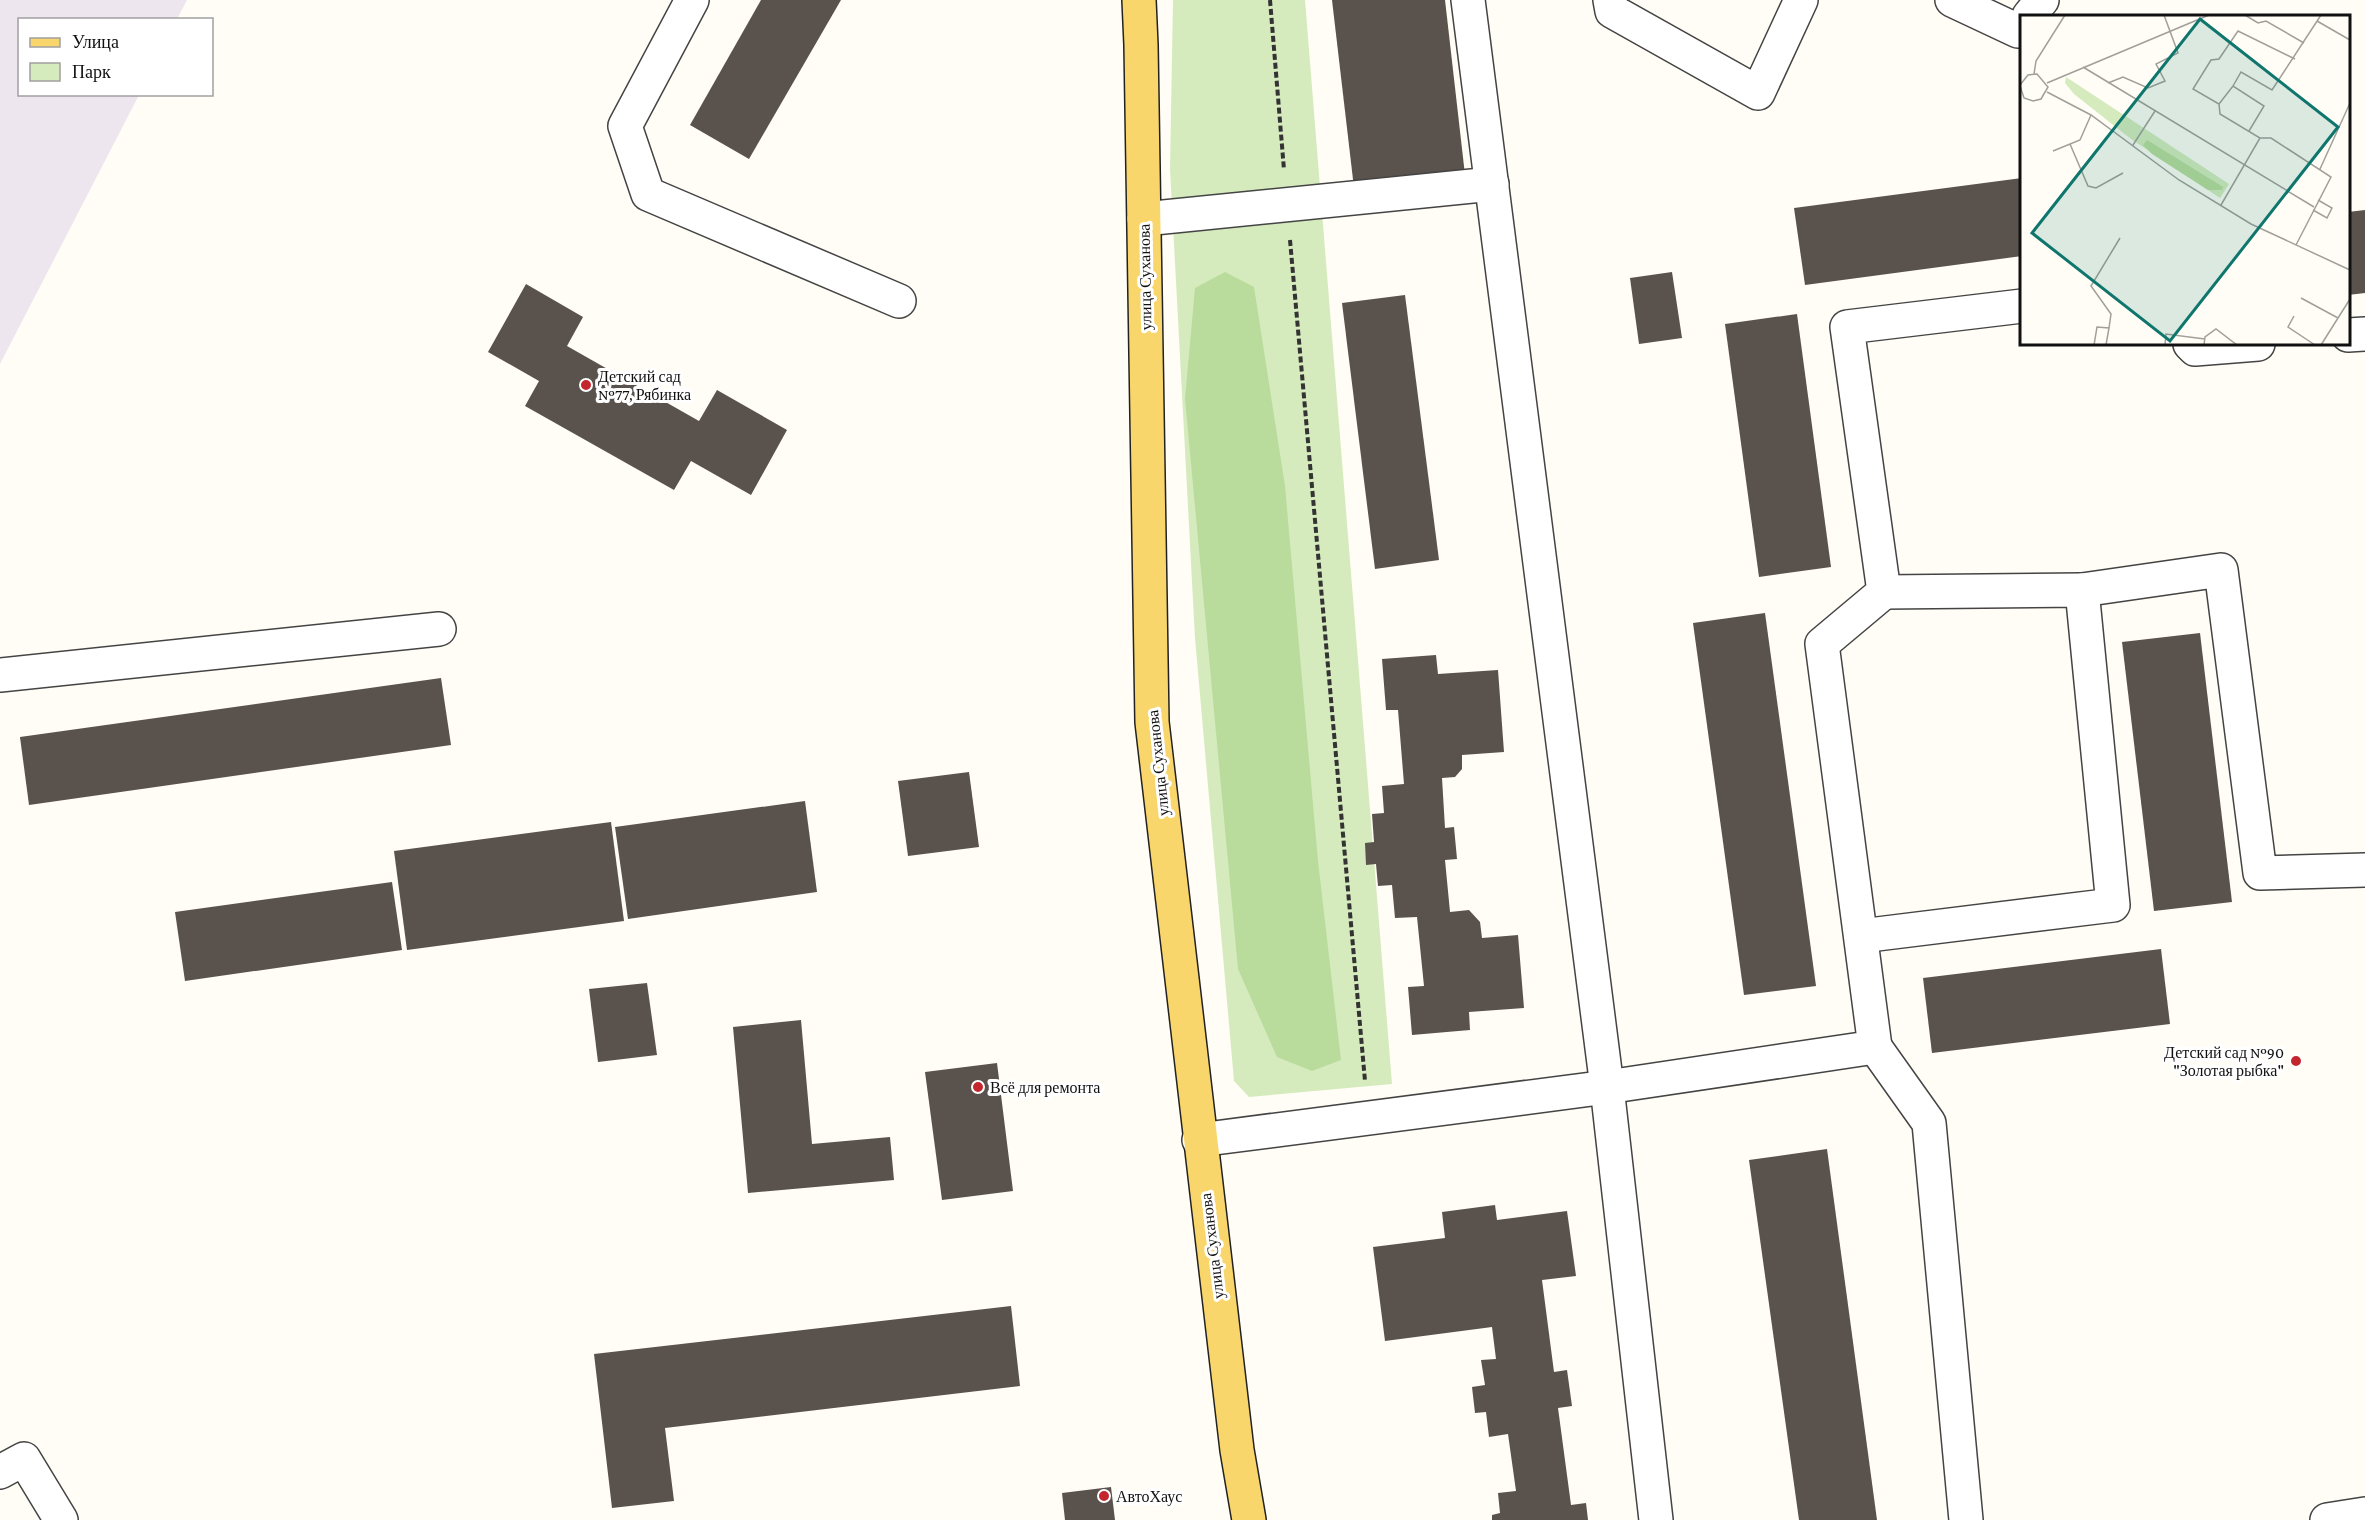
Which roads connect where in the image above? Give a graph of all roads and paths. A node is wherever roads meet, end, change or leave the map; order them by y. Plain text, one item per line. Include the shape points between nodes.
1 (692, 0) edge
2 (1139, 0) edge
3 (1270, 0) edge
4 (1468, 0) edge
5 (1610, 0) edge
6 (1800, 0) edge
7 (1952, 0) edge
8 (2042, 0) edge
9 (2030, 15) edge
10 (2020, 29) edge
11 (1492, 184) junction
12 (1287, 205) junction
13 (1144, 219) junction
14 (899, 301) dead end
15 (2020, 306) edge
16 (2365, 334) edge
17 (2350, 335) edge
18 (2191, 345) edge
19 (2245, 345) edge
20 (2082, 590) junction
21 (1884, 592) junction
22 (439, 629) dead end
23 (0, 675) edge
24 (2365, 870) edge
25 (1861, 936) junction
26 (1875, 1047) junction
27 (1607, 1087) junction
28 (1368, 1118) junction
29 (1199, 1140) junction
30 (0, 1472) edge
31 (2365, 1514) edge
32 (61, 1520) edge
33 (1250, 1520) edge
34 (1656, 1520) edge
35 (1966, 1520) edge
36 (2327, 1520) edge

1 - 14 lane via 625,126 648,194
2 - 13 main road, улица Суханова
3 - 12 path
4 - 11 lane
5 - 6 lane via 1612,11 1758,93
7 - 10 lane
8 - 9 lane
11 - 12 lane
11 - 27 lane
12 - 13 lane
12 - 28 path
13 - 29 main road, улица Суханова via 1152,722
15 - 21 lane via 1847,327
16 - 17 lane
18 - 19 lane via 2195,349
20 - 21 lane
20 - 24 lane via 2221,570 2260,873
20 - 25 lane via 2113,905
21 - 25 lane via 1822,644
22 - 23 lane
25 - 26 lane
26 - 27 lane
26 - 35 lane via 1929,1123
27 - 28 lane
27 - 34 lane
28 - 29 lane
29 - 33 main road, улица Суханова via 1237,1450
30 - 32 lane via 24,1459
31 - 36 lane

